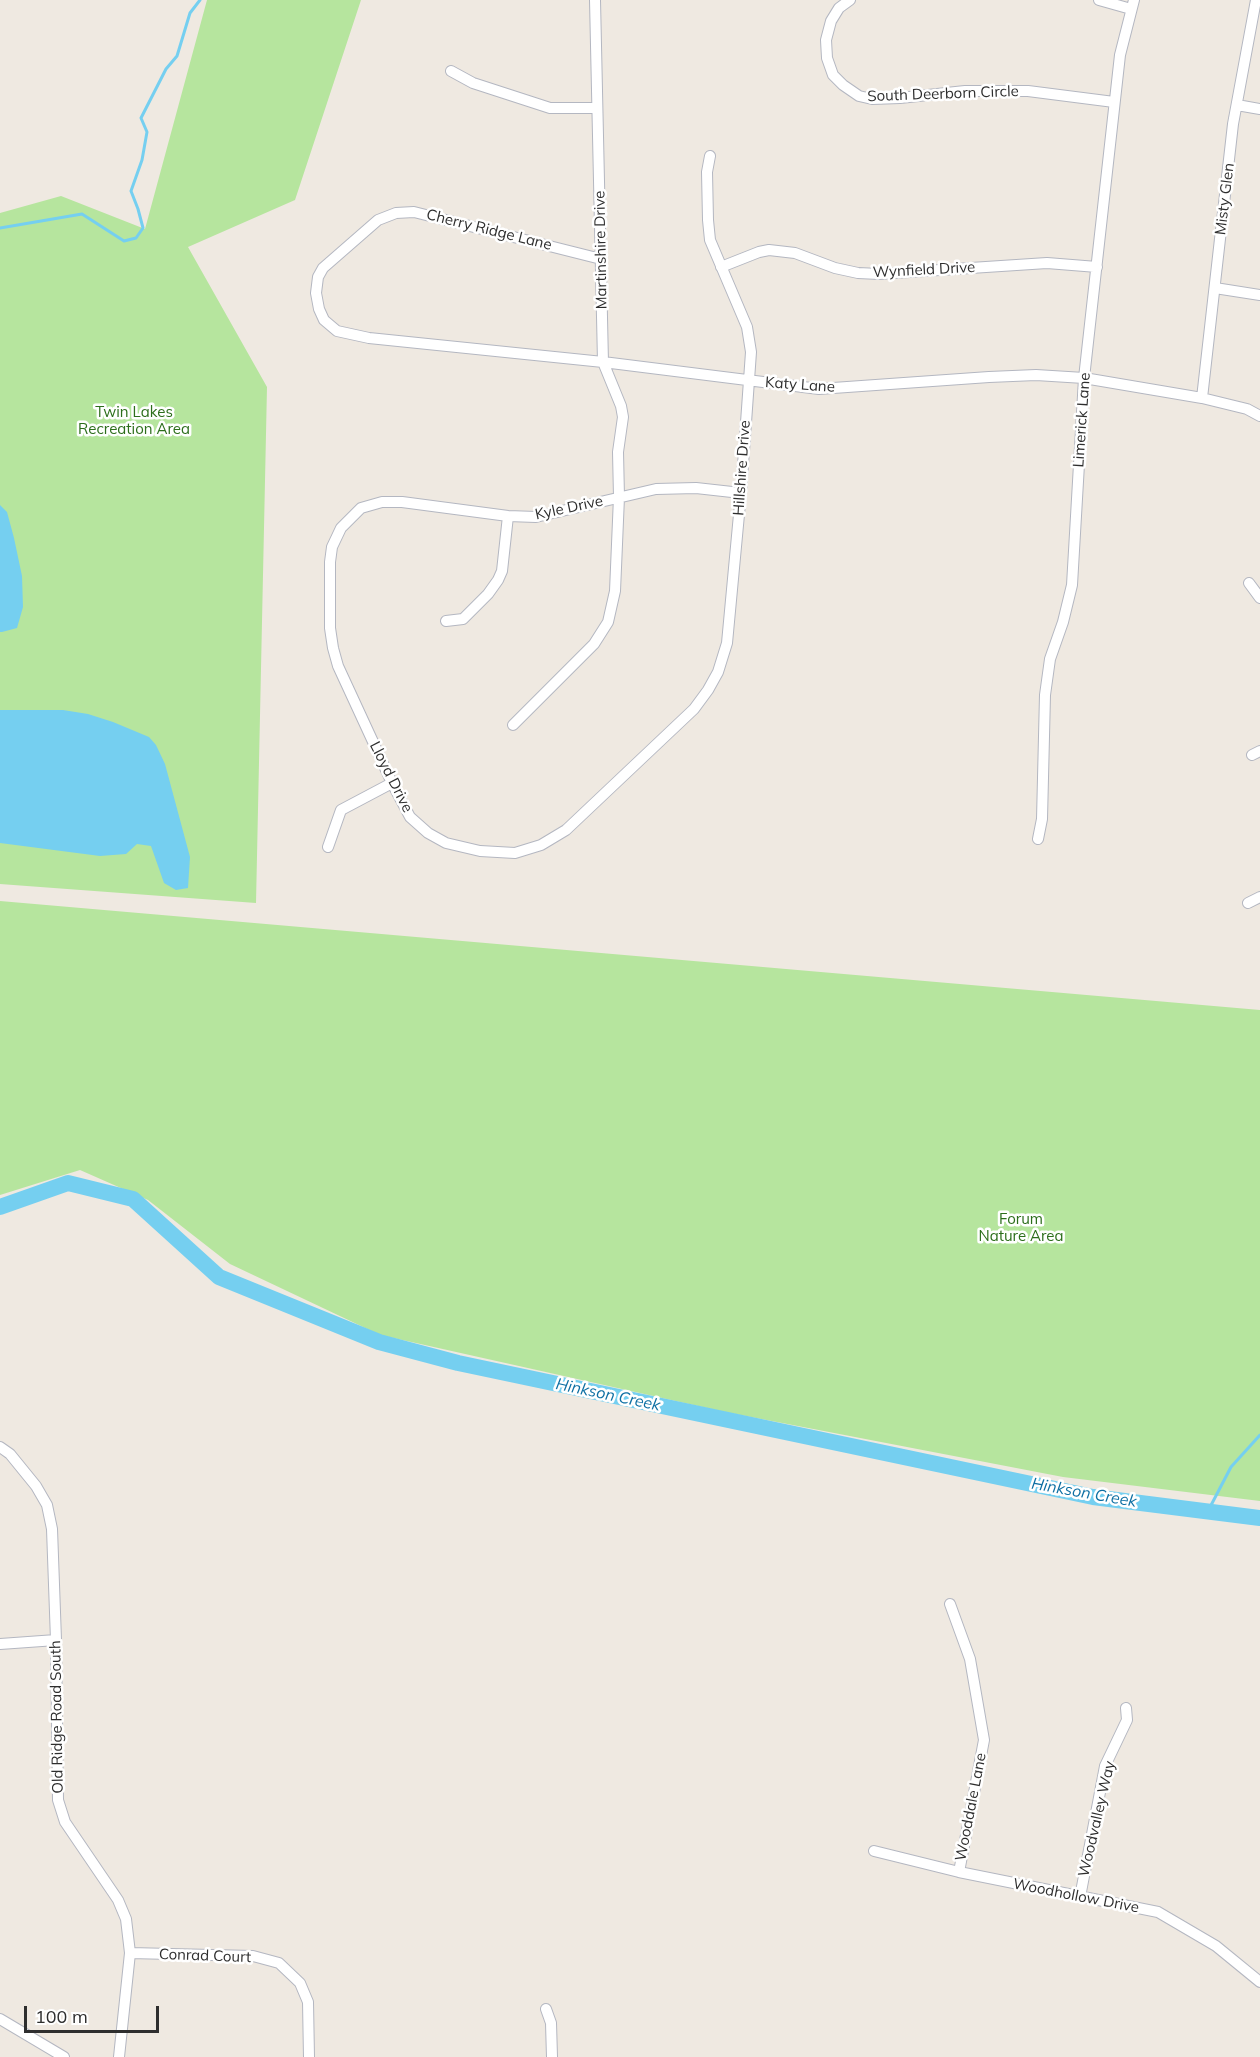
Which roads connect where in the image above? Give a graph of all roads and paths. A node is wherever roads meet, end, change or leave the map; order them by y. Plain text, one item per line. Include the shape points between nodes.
1 (595, 0) edge
2 (850, 0) edge
3 (1099, 0) edge
4 (1256, 0) edge
5 (1133, 4) edge
6 (451, 71) dead end
7 (1114, 102) junction
8 (1237, 105) junction
9 (597, 108) junction
10 (1260, 109) edge
11 (710, 156) dead end
12 (601, 259) junction
13 (722, 267) junction
14 (1097, 267) junction
15 (1215, 288) junction
16 (1260, 295) edge
17 (337, 332) joint
18 (603, 362) junction
19 (1084, 378) junction
20 (749, 381) junction
21 (1202, 398) junction
22 (1260, 416) edge
23 (741, 493) junction
24 (620, 497) junction
25 (361, 508) joint
26 (508, 516) junction
27 (1249, 583) dead end
28 (1260, 598) edge
29 (446, 621) dead end
30 (718, 672) joint
31 (513, 725) dead end
32 (392, 783) junction
33 (1038, 839) dead end
34 (328, 847) dead end
35 (1260, 897) edge
36 (1248, 903) dead end
37 (0, 1447) edge
38 (950, 1604) dead end
39 (56, 1640) junction
40 (0, 1644) edge
41 (1126, 1708) dead end
42 (874, 1851) dead end
43 (959, 1872) junction
44 (1080, 1897) junction
45 (130, 1953) junction
46 (1260, 1982) edge
47 (546, 2009) dead end
48 (0, 2019) edge
49 (64, 2057) edge
50 (118, 2057) edge
51 (309, 2057) edge
52 (552, 2057) edge

1 - 9 street, Martinshire Drive
2 - 7 street, South Deerborn Circle via 831,21 827,58 833,75 859,96 873,99 964,91 1028,91
3 - 5 street
4 - 8 street, Misty Glen
5 - 7 street, Limerick Lane via 1120,55
6 - 9 street via 473,83 550,108
7 - 14 street, Limerick Lane
8 - 10 street
8 - 15 street, Misty Glen
9 - 12 street, Martinshire Drive
11 - 13 street, Hillshire Drive via 710,240
12 - 17 street, Cherry Ridge Lane via 414,212 396,213 378,220 323,268 318,277 319,309
12 - 18 street, Martinshire Drive
13 - 14 street, Wynfield Drive via 770,250 795,253 858,273 1047,263
13 - 20 street, Hillshire Drive via 747,327 751,352
14 - 19 street, Limerick Lane
15 - 16 street
15 - 21 street, Misty Glen
17 - 18 street, Katy Lane
18 - 20 street, Katy Lane
18 - 24 street, Martinshire Drive via 623,417 618,452
19 - 20 street, Katy Lane via 1024,376 819,389
19 - 21 street, Katy Lane
19 - 33 street, Limerick Lane via 1072,585 1050,659 1045,695 1042,819
20 - 23 street, Hillshire Drive
21 - 22 street, Katy Lane
23 - 24 street, Kyle Drive via 674,487
23 - 30 street, Hillshire Drive via 727,643
24 - 26 street, Kyle Drive via 536,517
24 - 31 street, Martinshire Drive via 615,591 608,622 594,645
25 - 26 street, Kyle Drive via 402,502
25 - 32 street, Lloyd Drive via 341,528 332,547 330,628 338,666
26 - 29 street via 498,580 463,618
27 - 28 street
30 - 32 street, Lloyd Drive via 694,709 566,830 541,845 515,853 480,851 446,843 410,817
32 - 34 street via 340,810
35 - 36 street
37 - 39 street, Old Ridge Road South via 17,1462 47,1505 52,1529
38 - 43 street, Wooddale Lane via 970,1659 984,1740
39 - 40 street
39 - 45 street, Old Ridge Road South via 58,1800 64,1822 118,1900 126,1919
41 - 44 street, Woodvalley Way via 1127,1720 1106,1766
42 - 43 street, Woodhollow Drive
43 - 44 street, Woodhollow Drive
44 - 46 street, Woodhollow Drive via 1158,1912 1216,1946
45 - 50 street, Old Ridge Road South
45 - 51 street, Conrad Court via 253,1956 279,1963 300,1983 308,2002
47 - 52 street via 551,2023
48 - 49 street

